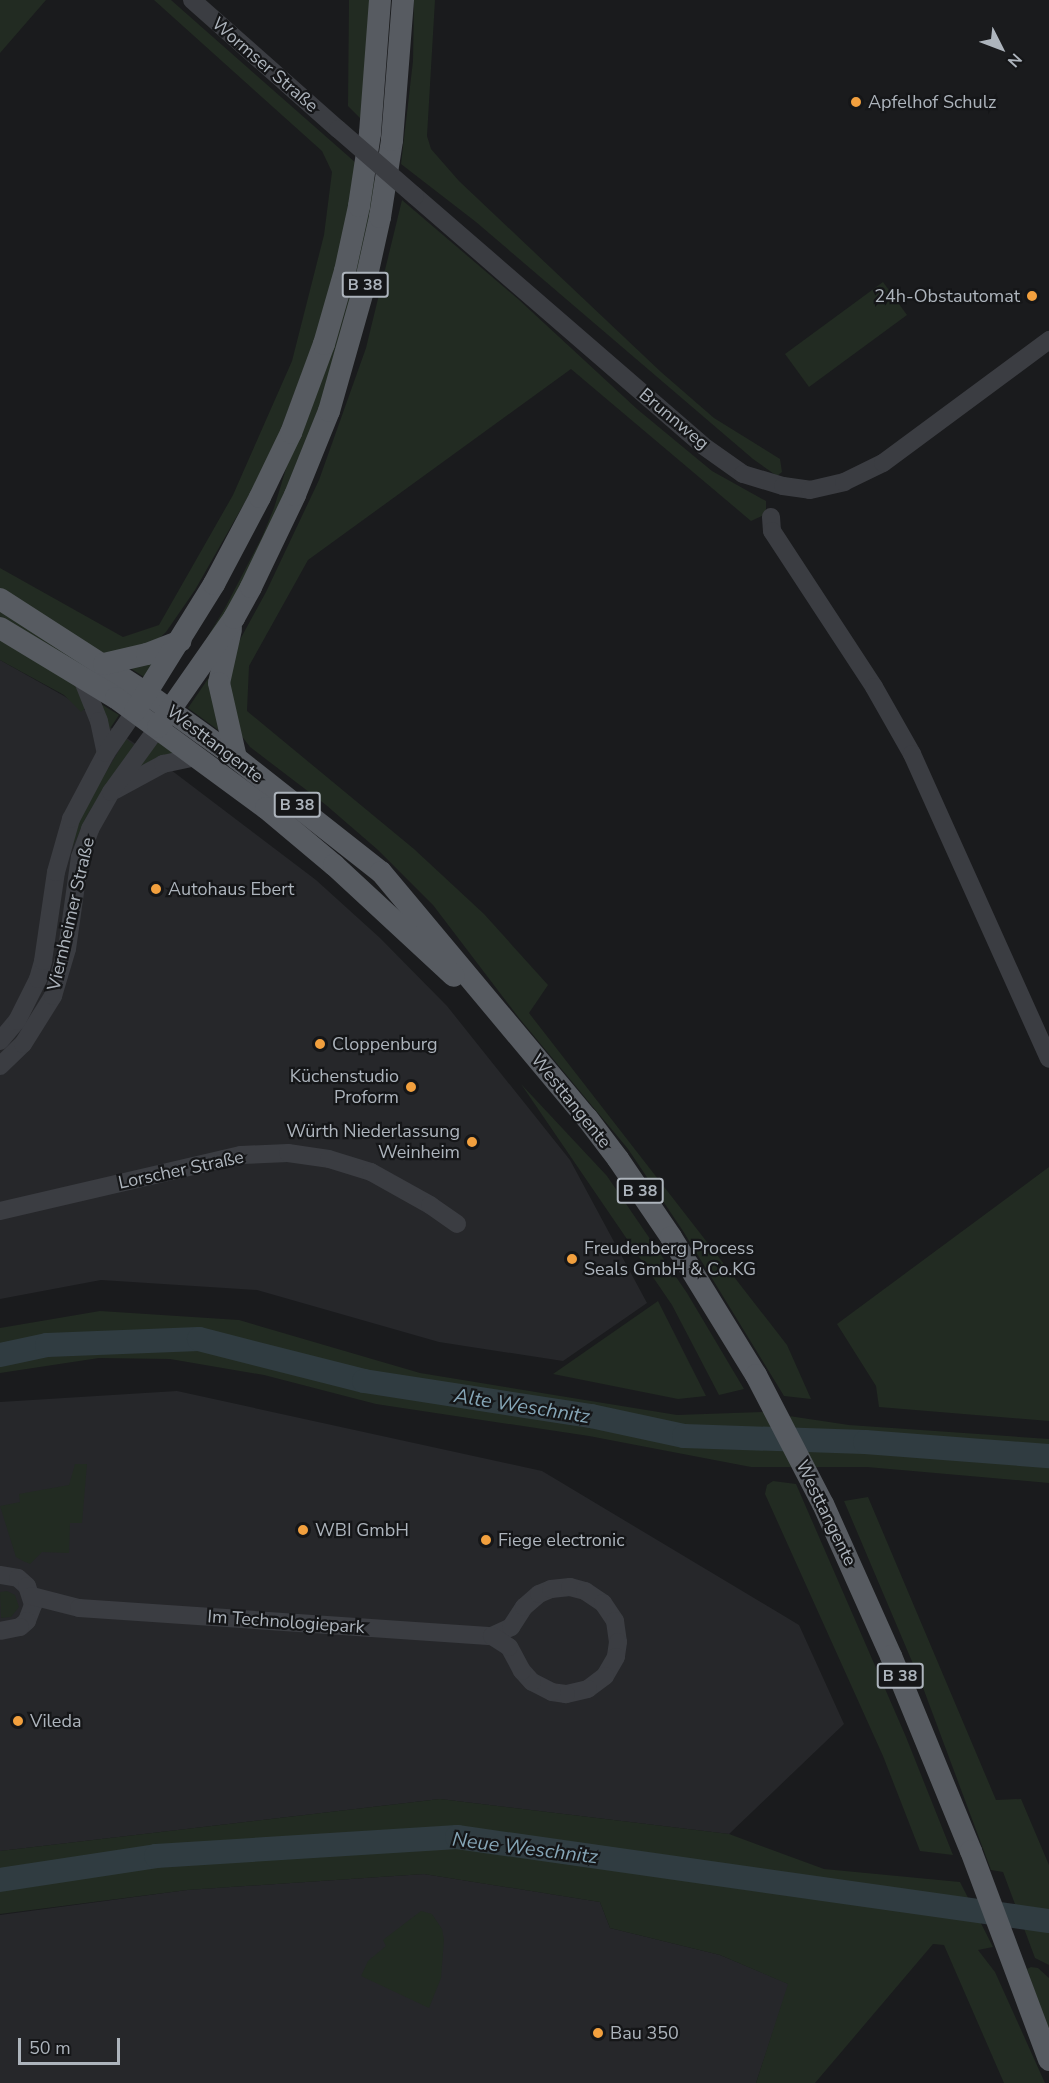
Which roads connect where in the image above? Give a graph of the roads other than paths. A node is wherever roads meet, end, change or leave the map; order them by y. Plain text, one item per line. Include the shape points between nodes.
1 (192, 0) edge
2 (380, 0) edge
3 (403, 0) edge
4 (338, 129) joint
5 (1049, 340) edge
6 (771, 517) dead end
7 (0, 599) edge
8 (234, 618) junction
9 (0, 628) edge
10 (181, 641) junction
11 (104, 664) junction
12 (81, 676) junction
13 (140, 702) junction
14 (164, 719) junction
15 (106, 753) junction
16 (197, 757) junction
17 (236, 758) junction
18 (111, 792) junction
19 (504, 1022) junction
20 (0, 1041) edge
21 (1049, 1059) edge
22 (0, 1066) edge
23 (0, 1211) edge
24 (457, 1224) dead end
25 (2, 1570) edge
26 (32, 1605) junction
27 (0, 1631) edge
28 (492, 1636) junction
29 (1049, 2060) edge

1 - 4 street, Wormser Straße
2 - 10 main road, B 38 via 362,185 345,271 324,344 291,433
3 - 8 main road, B 38 via 392,140 380,217 352,335 329,411 296,495
4 - 5 street, Brunnweg, bridge via 702,445 743,474 774,484 810,490 844,482 883,463
6 - 21 street via 772,531 868,678 912,754
7 - 11 main road, Westtangente
8 - 14 main road, B 38
8 - 17 main road, B 38 via 219,683
9 - 12 main road, Westtangente
10 - 11 main road
10 - 13 main road, B 38
11 - 13 main road, Westtangente
12 - 13 main road, Westtangente
12 - 15 street via 99,721
13 - 14 main road, Westtangente
13 - 15 street, Viernheimer Straße
14 - 16 main road, Westtangente / B 38
14 - 17 main road, Westtangente / B 38
14 - 18 street, Viernheimer Straße
15 - 20 street, Viernheimer Straße via 81,796 61,848 44,961 35,987 17,1021
16 - 18 street via 163,764
16 - 19 main road, Westtangente / B 38 via 334,865
17 - 19 main road, Westtangente / B 38 via 381,872
18 - 22 street, Viernheimer Straße via 90,829 80,857 67,949 53,996 23,1044
19 - 29 main road, Westtangente / B 38 via 618,1159 756,1375 823,1504 891,1656 971,1851
23 - 24 street, Lorscher Straße via 241,1155 288,1154 329,1159 371,1172
25 - 26 street via 27,1586
26 - 27 street via 20,1627
26 - 28 street, Im Technologiepark
28 - 28 street via 509,1647 532,1682 544,1690 566,1694 588,1689 605,1676 616,1657 618,1642 615,1621 603,1603 570,1587 539,1594 524,1606 511,1628

